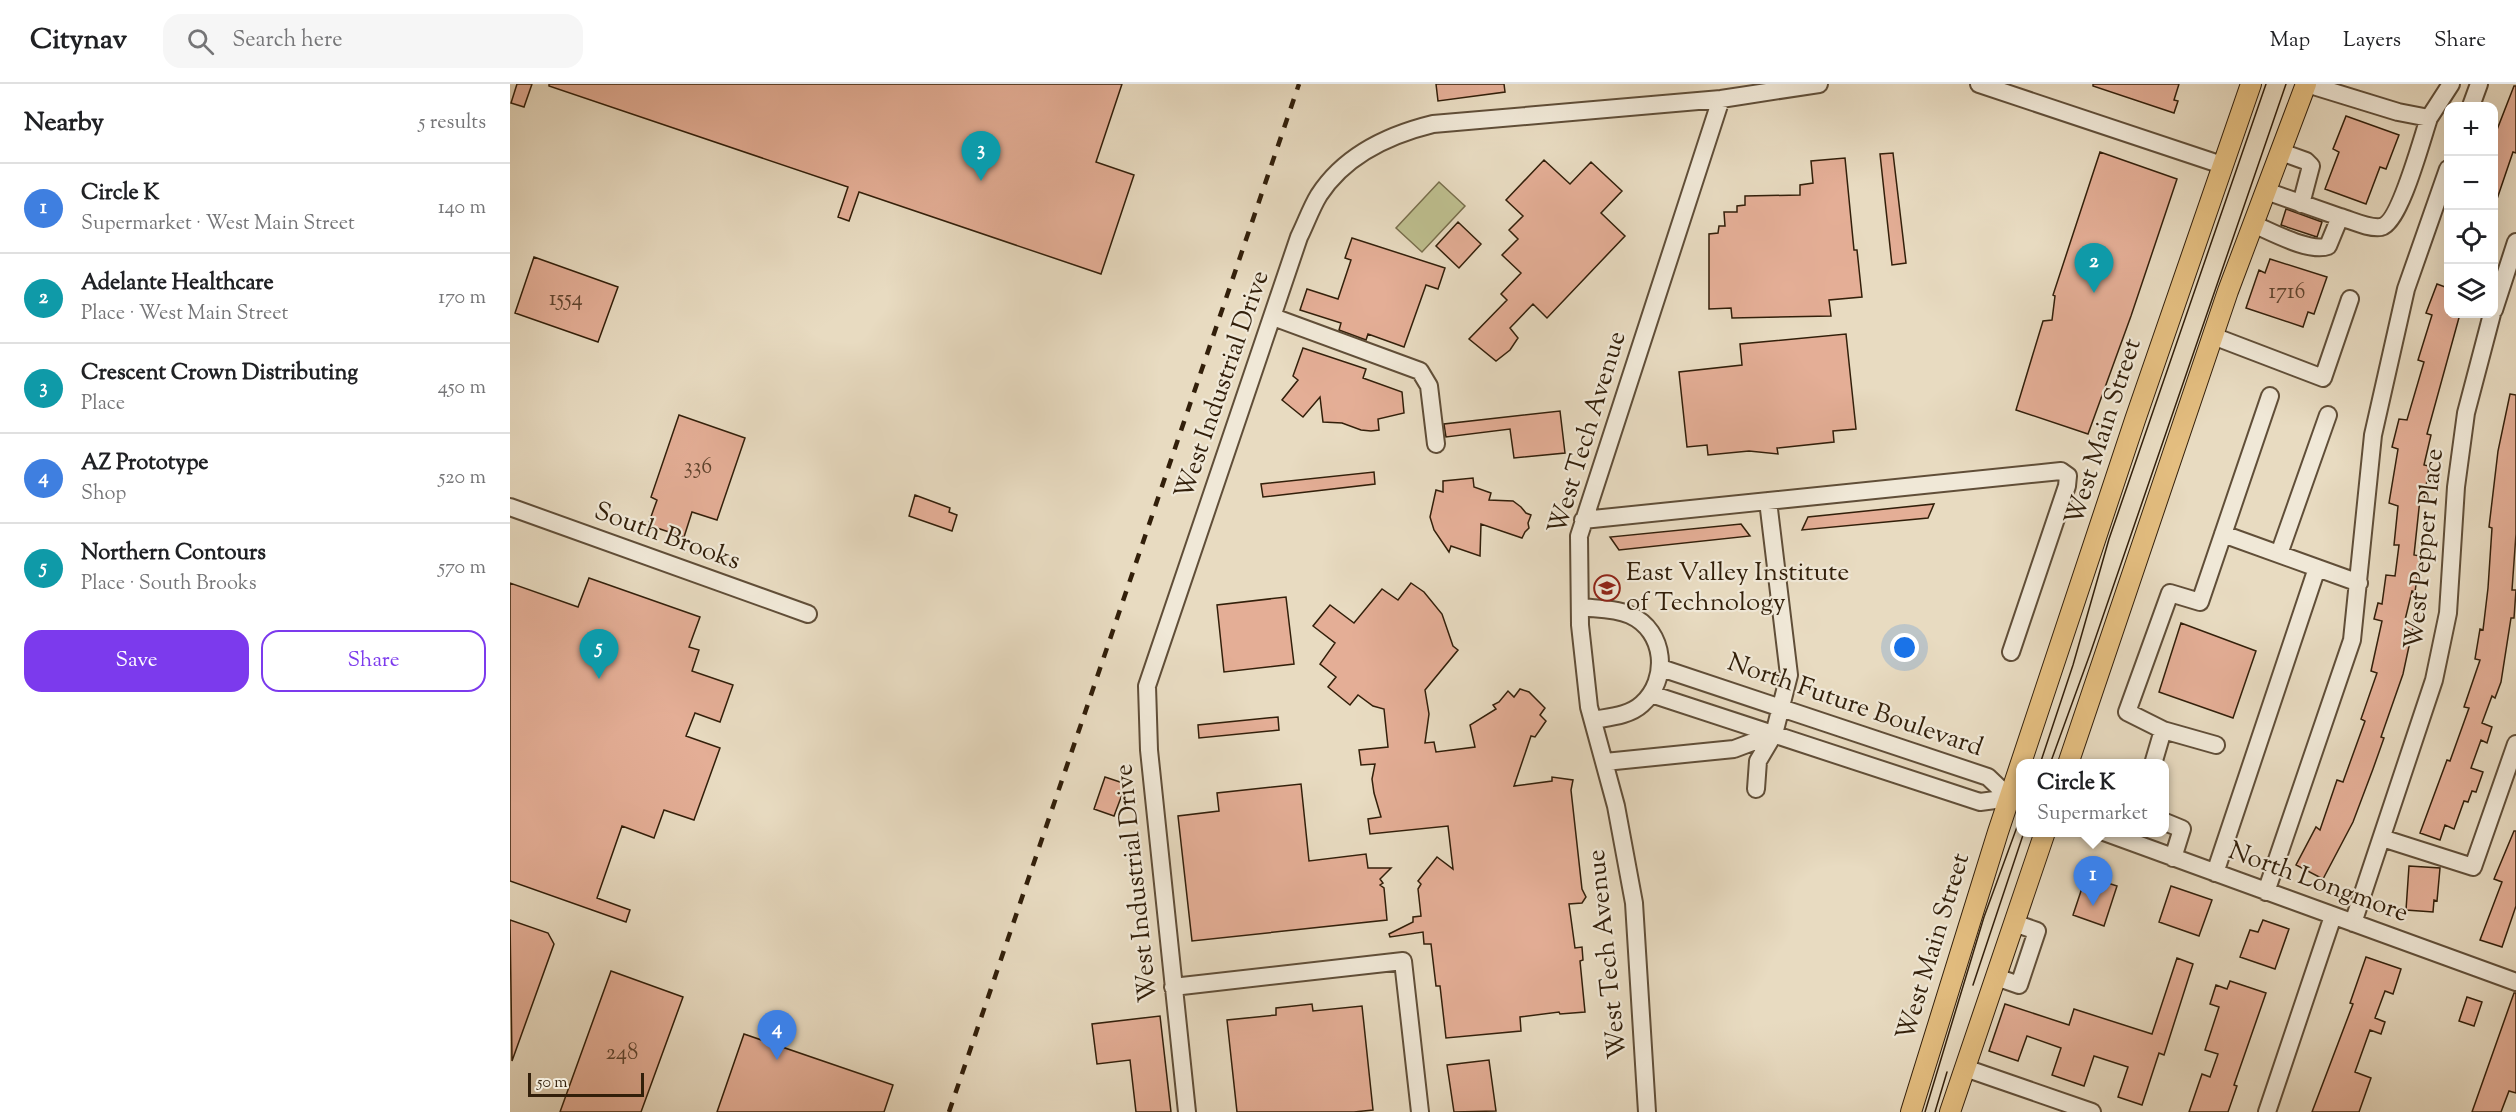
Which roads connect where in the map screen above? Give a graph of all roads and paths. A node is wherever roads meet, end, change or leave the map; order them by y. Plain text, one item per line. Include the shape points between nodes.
1 (1819, 84) edge
2 (1979, 84) edge
3 (2251, 84) edge
4 (2306, 84) edge
5 (2451, 84) edge
6 (2479, 84) edge
7 (1721, 99) junction
8 (2472, 102) edge
9 (2429, 118) junction
10 (2281, 152) junction
11 (2222, 165) junction
12 (2444, 180) edge
13 (2266, 191) junction
14 (2301, 204) junction
15 (2340, 217) junction
16 (2253, 224) junction
17 (2516, 242) edge
18 (2498, 297) edge
19 (2350, 299) dead end
20 (1273, 317) junction
21 (2491, 318) edge
22 (2213, 336) junction
23 (2270, 396) dead end
24 (2328, 415) dead end
25 (1436, 444) dead end
26 (1768, 501) junction
27 (510, 507) edge
28 (1583, 520) junction
29 (2223, 534) junction
30 (2278, 554) junction
31 (2317, 568) junction
32 (2359, 583) junction
33 (1580, 607) junction
34 (807, 614) dead end
35 (2011, 652) dead end
36 (1661, 668) junction
37 (1651, 694) junction
38 (1782, 708) junction
39 (1593, 720) junction
40 (2163, 730) junction
41 (1774, 734) junction
42 (2516, 744) edge
43 (2217, 745) dead end
44 (2028, 759) edge
45 (2070, 759) edge
46 (2154, 759) edge
47 (1605, 762) junction
48 (1755, 789) dead end
49 (2015, 800) edge
50 (2169, 824) edge
51 (2042, 837) edge
52 (2117, 837) edge
53 (2382, 838) junction
54 (2173, 858) junction
55 (2215, 873) junction
56 (2266, 892) junction
57 (2333, 916) junction
58 (2014, 923) junction
59 (2353, 923) junction
60 (1996, 977) junction
61 (2516, 982) edge
62 (1173, 987) junction
63 (1965, 1068) junction
64 (1187, 1112) edge
65 (1420, 1112) edge
66 (1647, 1112) edge
67 (1911, 1112) edge
68 (1950, 1112) edge
69 (2092, 1112) edge
70 (2267, 1112) edge

1 - 7 street, West Industrial Drive
2 - 11 street
3 - 11 main road, West Main Street
4 - 9 street
4 - 10 main road
5 - 9 street
6 - 8 street
7 - 20 street, West Industrial Drive via 1433,124 1404,131 1343,165 1319,196 1299,237
7 - 28 street, West Tech Avenue
9 - 15 street via 2396,213 2388,224 2377,227
10 - 13 main road
10 - 14 street via 2311,166
11 - 44 main road, West Main Street
12 - 32 street via 2406,289 2373,435
13 - 14 street
13 - 16 main road
14 - 15 street
15 - 16 street via 2328,246 2322,248
16 - 22 main road
17 - 18 street, West Pepper Place
19 - 22 street via 2323,378
20 - 25 street via 1420,371 1429,386
20 - 62 street, West Industrial Drive via 1148,686 1149,750
21 - 53 street, West Pepper Place via 2466,413 2456,487 2448,613 2434,680
22 - 45 main road
23 - 29 street
24 - 30 street
26 - 28 street
26 - 35 street via 2061,471 2068,476 2067,486
26 - 38 street via 1789,675
27 - 34 street, South Brooks
28 - 33 street, West Tech Avenue via 1579,536
29 - 30 street
29 - 40 street via 2200,602 2170,593 2127,712
30 - 31 street
31 - 32 street
31 - 55 street
32 - 56 street via 2352,640
33 - 36 street via 1616,610 1644,623 1660,652
33 - 39 street, West Tech Avenue
36 - 37 street
36 - 38 street, North Future Boulevard
37 - 39 street via 1641,706 1628,712
37 - 41 street, North Future Boulevard
38 - 41 street
38 - 49 street, North Future Boulevard via 1988,777
39 - 47 street, West Tech Avenue
40 - 43 street
40 - 46 street
41 - 47 street via 1734,749
41 - 48 street via 1758,761
41 - 49 street, North Future Boulevard via 1980,802
42 - 53 street via 2473,867
47 - 66 street, West Tech Avenue via 1633,894
49 - 67 main road, West Main Street
50 - 54 street via 2182,829
51 - 58 main road
52 - 54 street, North Longmore
53 - 59 street, West Pepper Place
54 - 55 street, North Longmore
55 - 56 street, North Longmore
56 - 57 street, North Longmore
57 - 59 street, North Longmore
57 - 70 street
58 - 60 main road
58 - 60 street via 2037,931 2019,985
59 - 61 street, North Longmore
60 - 63 main road
62 - 64 street, West Industrial Drive
62 - 65 street via 1404,961
63 - 68 main road
63 - 69 street

